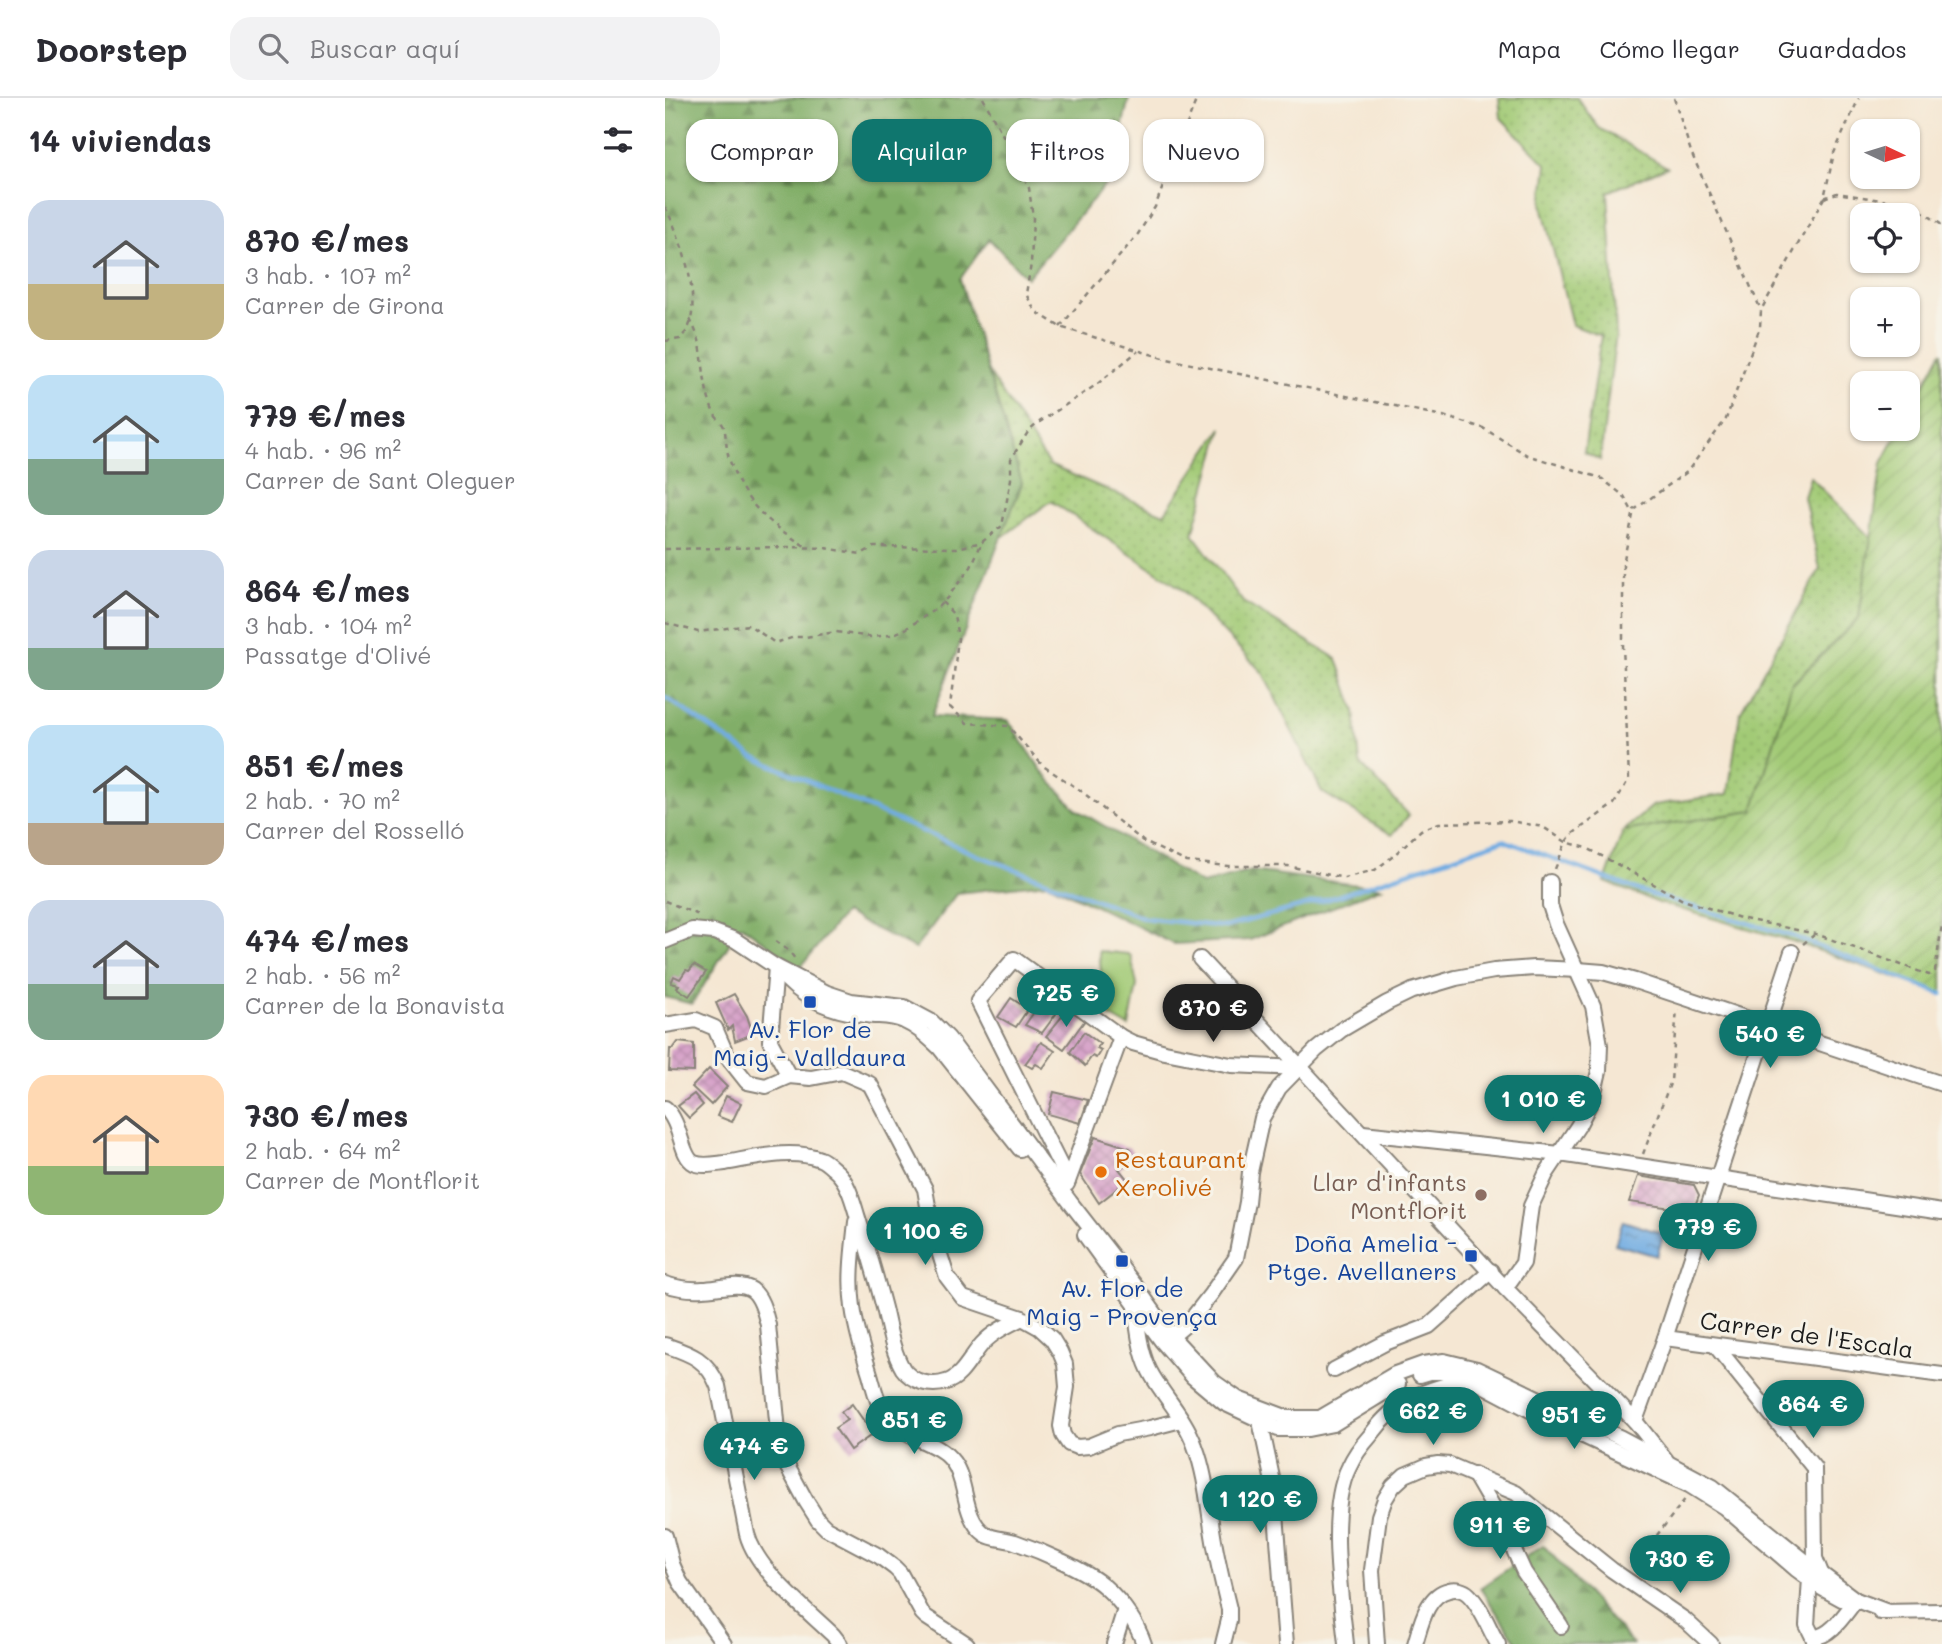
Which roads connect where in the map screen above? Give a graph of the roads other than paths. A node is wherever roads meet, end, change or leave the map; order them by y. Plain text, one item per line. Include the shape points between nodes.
1 (1550, 882) road end
2 (665, 941) edge
3 (1792, 952) dead end
4 (1200, 959) dead end
5 (776, 967) junction
6 (1578, 970) junction
7 (1767, 1024) junction
8 (665, 1025) edge
9 (1121, 1037) junction
10 (1299, 1068) junction
11 (789, 1076) junction
12 (1942, 1084) edge
13 (665, 1108) edge
14 (1363, 1133) junction
15 (1560, 1154) junction
16 (1717, 1178) junction
17 (1064, 1192) junction
18 (1942, 1212) edge
19 (857, 1214) junction
20 (1492, 1272) junction
21 (665, 1284) edge
22 (1134, 1284) junction
23 (1505, 1288) junction
24 (1136, 1305) junction
25 (1022, 1318) junction
26 (1166, 1338) junction
27 (1665, 1338) junction
28 (665, 1345) edge
29 (1716, 1345) junction
30 (1334, 1370) dead end
31 (1942, 1375) edge
32 (1472, 1380) junction
33 (1259, 1414) junction
34 (1181, 1420) junction
35 (1635, 1421) junction
36 (1669, 1464) junction
37 (1474, 1474) junction
38 (1679, 1480) junction
39 (665, 1536) edge
40 (1816, 1574) junction
41 (1854, 1602) junction
42 (1125, 1609) junction
43 (1937, 1611) edge
44 (1561, 1626) dead end
45 (1811, 1642) edge
46 (724, 1644) edge
47 (840, 1644) edge
48 (967, 1644) edge
49 (1114, 1644) edge
50 (1144, 1644) edge
51 (1223, 1644) edge
52 (1286, 1644) edge
53 (1346, 1644) edge
54 (1377, 1644) edge
55 (1415, 1644) edge
56 (1498, 1644) edge
57 (1711, 1644) edge

1 - 6 street via 1556,924
2 - 5 street via 691,930 714,932
3 - 7 street
4 - 10 street
5 - 11 street via 770,1041
5 - 17 street via 838,998 904,1007 932,1022
6 - 7 street via 1603,972
6 - 10 street via 1494,971 1412,991 1341,1030
6 - 15 street via 1593,1006 1599,1071 1593,1097
7 - 12 street
7 - 16 street
8 - 11 street via 696,1020 715,1028 727,1058 747,1082 766,1086
9 - 10 street via 1165,1052 1231,1065
9 - 17 street
9 - 17 street via 1014,959 978,1001
10 - 14 street
10 - 26 street via 1279,1088 1262,1118 1236,1258 1190,1321
11 - 25 street via 811,1078 842,1072 870,1083 925,1189 947,1277 963,1297
13 - 19 street via 672,1114 686,1157 695,1164 781,1155 822,1159 840,1175
14 - 15 street
14 - 20 street
15 - 16 street
15 - 23 street via 1531,1206 1523,1263
16 - 18 street
16 - 27 street
17 - 22 street
17 - 24 street
19 - 25 street via 896,1353 904,1371 917,1381 949,1382 983,1343
19 - 42 street via 851,1264 853,1307 881,1409 897,1427 953,1462 974,1522 985,1535 1016,1543 1080,1571 1105,1587
20 - 23 street
20 - 30 street via 1429,1326
21 - 48 street via 702,1290 737,1286 753,1291 768,1325 779,1443 806,1501 826,1528 895,1567 922,1613
22 - 24 street
22 - 26 street
23 - 35 street
24 - 26 street
24 - 34 street via 1145,1361
25 - 34 street via 1052,1339 1065,1364 1061,1426 1069,1444 1089,1446 1118,1434
26 - 33 street via 1193,1377 1224,1402
27 - 29 street, Carrer de l'Escala
27 - 35 street
28 - 47 street via 698,1358 718,1386 749,1543 771,1575
29 - 31 street, Carrer de l'Escala
29 - 40 street via 1814,1468
32 - 33 street via 1454,1372 1430,1372 1402,1381 1333,1424 1308,1429 1279,1429
32 - 38 street
32 - 53 street via 1437,1387 1382,1419 1348,1468 1337,1525
33 - 36 street via 1320,1418 1395,1374 1444,1361 1477,1369
33 - 52 street via 1274,1486
34 - 51 street via 1193,1438 1206,1483 1229,1614
35 - 36 street
36 - 38 street
36 - 40 street via 1713,1487
37 - 44 street via 1524,1572
37 - 54 street via 1450,1465 1426,1466 1405,1475 1385,1499 1372,1570
37 - 57 street via 1527,1500
38 - 40 street
39 - 46 street via 680,1582
40 - 41 street
40 - 45 street via 1807,1625
41 - 43 street via 1873,1613
41 - 45 street via 1827,1633
42 - 49 street
42 - 50 street
55 - 56 street via 1436,1595 1455,1589 1472,1597

